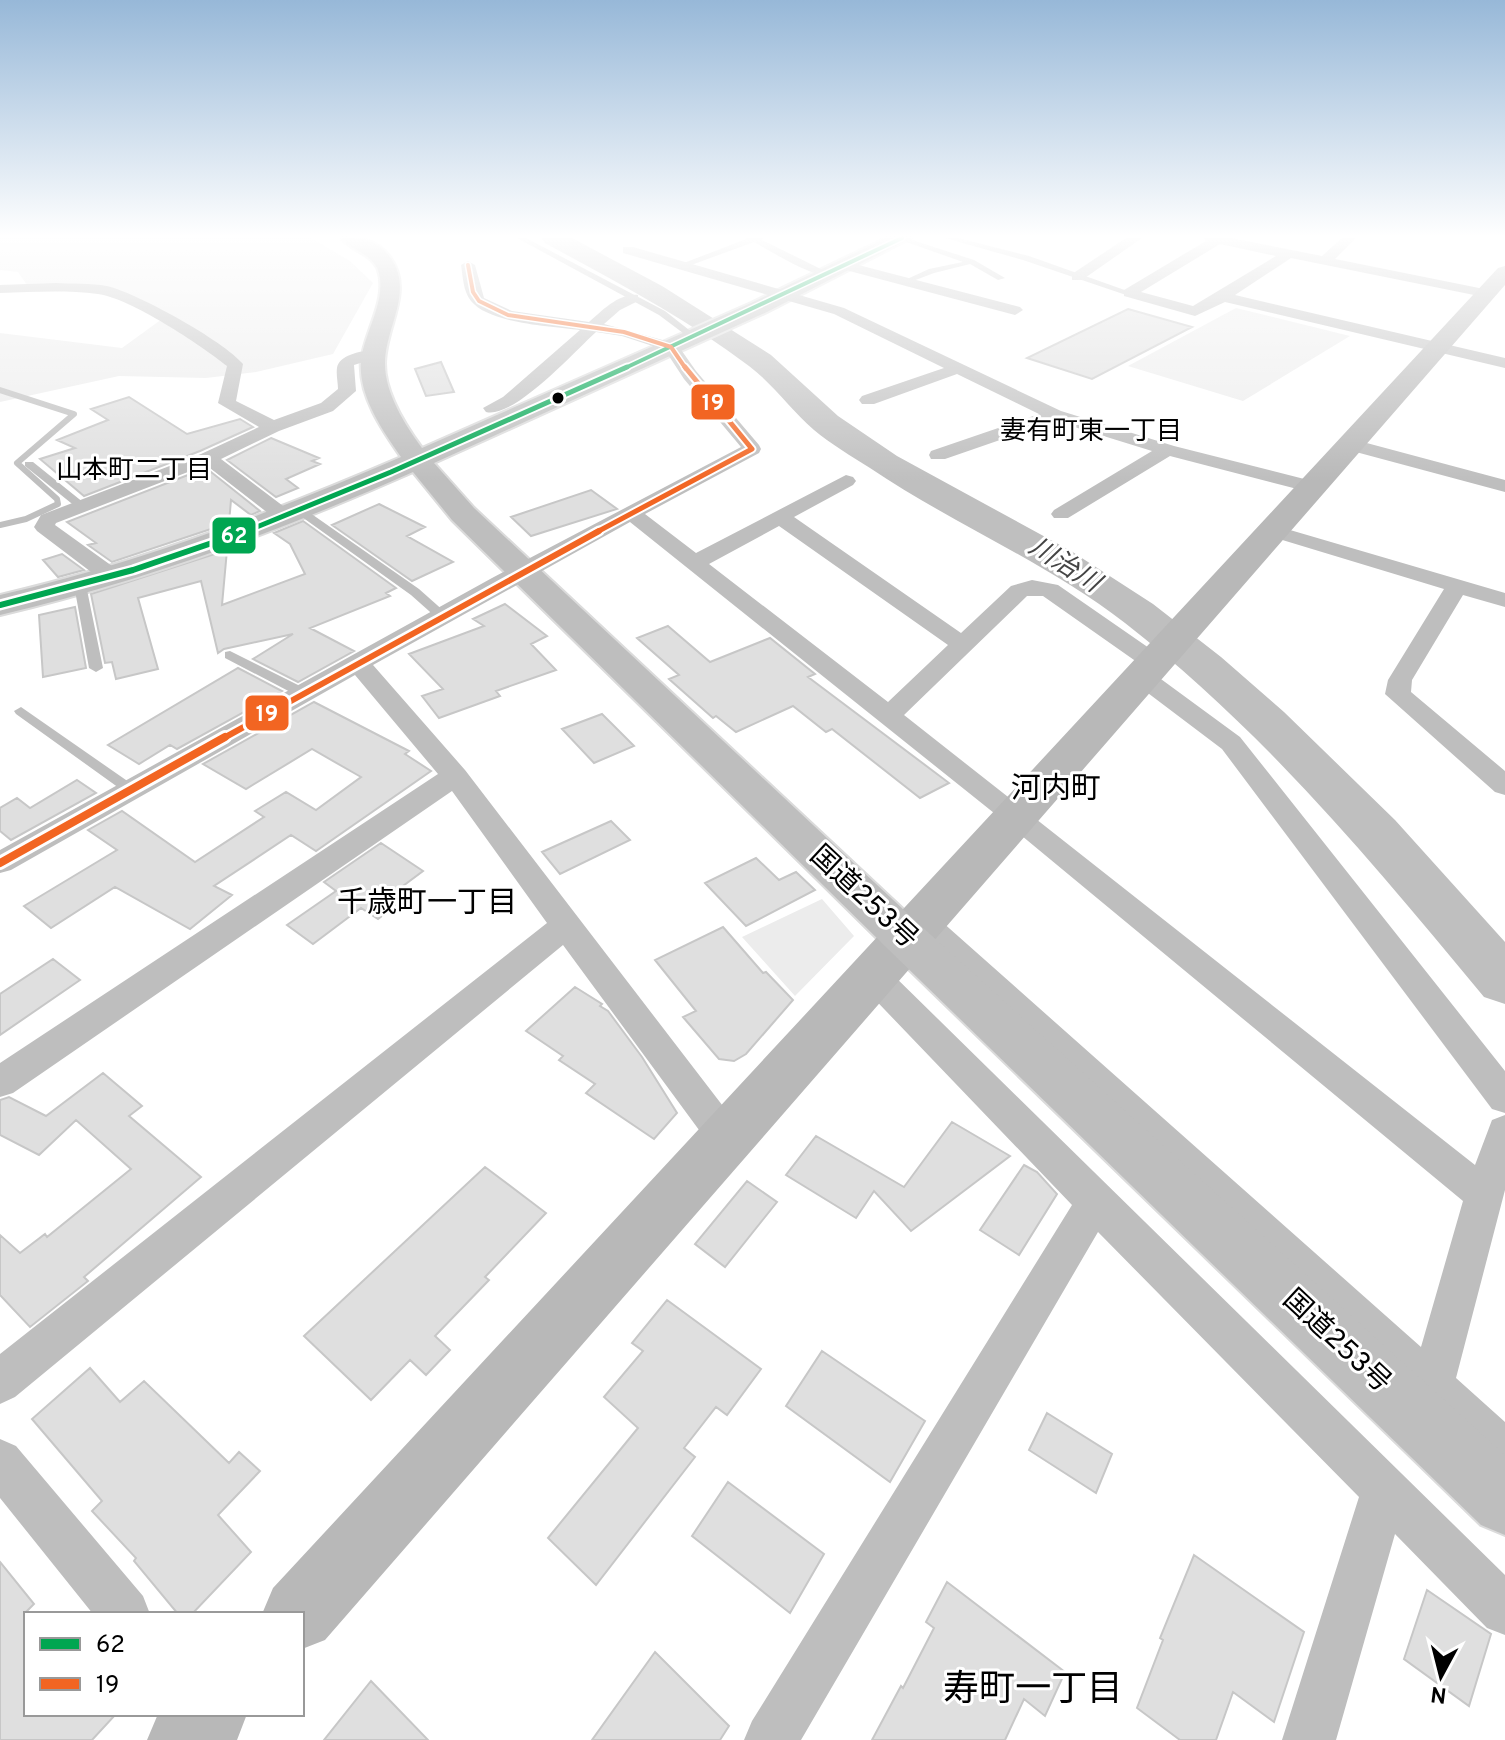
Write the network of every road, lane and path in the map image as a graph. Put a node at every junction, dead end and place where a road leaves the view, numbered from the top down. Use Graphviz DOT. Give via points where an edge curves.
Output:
graph roads {
  1 [pos="167,319"];
  2 [pos="384,319"];
  3 [pos="519,319"];
  4 [pos="601,319"];
  5 [pos="666,319"];
  6 [pos="733,319"];
  7 [pos="856,319"];
  8 [pos="1317,319"];
  9 [pos="1461,319"];
  10 [pos="592,327"];
  11 [pos="683,342"];
  12 [pos="1435,347"];
  13 [pos="373,354"];
  14 [pos="1505,363"];
  15 [pos="956,369"];
  16 [pos="868,400"];
  17 [pos="492,408"];
  18 [pos="1055,415"];
  19 [pos="273,427"];
  20 [pos="1348,444"];
  21 [pos="1167,450"];
  22 [pos="938,455"];
  23 [pos="208,458"];
  24 [pos="416,461"];
  25 [pos="29,464"];
  26 [pos="846,481"];
  27 [pos="1309,486"];
  28 [pos="1505,486"];
  29 [pos="80,505"];
  30 [pos="291,513"];
  31 [pos="1061,514"];
  32 [pos="633,515"];
  33 [pos="780,517"];
  34 [pos="1273,531"];
  35 [pos="694,563"];
  36 [pos="521,572"];
  37 [pos="111,576"];
  38 [pos="80,585"];
  39 [pos="1457,586"];
  40 [pos="1505,600"];
  41 [pos="0,605"];
  42 [pos="442,616"];
  43 [pos="963,645"];
  44 [pos="230,655"];
  45 [pos="358,663"];
  46 [pos="1151,665"];
  47 [pos="96,668"];
  48 [pos="303,693"];
  49 [pos="21,711"];
  50 [pos="888,716"];
  51 [pos="455,776"];
  52 [pos="1505,786"];
  53 [pos="131,790"];
  54 [pos="1014,814"];
  55 [pos="0,863"];
  56 [pos="566,925"];
  57 [pos="900,945"];
  58 [pos="0,1082"];
  59 [pos="1505,1098"];
  60 [pos="1505,1131"];
  61 [pos="726,1138"];
  62 [pos="1484,1195"];
  63 [pos="1095,1202"];
  64 [pos="0,1382"];
  65 [pos="1427,1405"];
  66 [pos="1505,1452"];
  67 [pos="0,1462"];
  68 [pos="1385,1490"];
  69 [pos="1505,1501"];
  70 [pos="1505,1610"];
  71 [pos="123,1612"];
  72 [pos="301,1612"];
  73 [pos="771,1740"];
  74 [pos="1309,1740"];
  1 -- 19 [label="street" via="235,364 237,375 227,403"];
  2 -- 13 [label="highway, 国道253号"];
  3 -- 10 [label="street"];
  4 -- 10 [label="street"];
  5 -- 11 [label="lane"];
  6 -- 11 [label="highway"];
  7 -- 15 [label="street"];
  8 -- 12 [label="street"];
  9 -- 12 [label="street"];
  10 -- 11 [label="street"];
  10 -- 17 [label="street" via="509,401"];
  11 -- 24 [label="highway"];
  11 -- 32 [label="street" via="690,375 752,449"];
  12 -- 14 [label="street"];
  12 -- 20 [label="street"];
  13 -- 19 [label="street" via="345,366 347,391 341,399"];
  13 -- 24 [label="highway, 国道253号" via="383,399"];
  15 -- 16 [label="street"];
  15 -- 18 [label="street"];
  18 -- 21 [label="street"];
  18 -- 22 [label="street"];
  19 -- 23 [label="street"];
  20 -- 27 [label="street"];
  20 -- 28 [label="street"];
  21 -- 27 [label="street"];
  21 -- 31 [label="street"];
  23 -- 29 [label="street"];
  23 -- 30 [label="street"];
  24 -- 30 [label="highway"];
  24 -- 36 [label="highway, 国道253号"];
  25 -- 29 [label="lane"];
  26 -- 33 [label="street"];
  27 -- 34 [label="street"];
  29 -- 37 [label="street" via="56,514 44,527"];
  30 -- 37 [label="highway"];
  30 -- 42 [label="lane" via="415,592"];
  32 -- 35 [label="street"];
  32 -- 36 [label="street"];
  33 -- 35 [label="street"];
  33 -- 43 [label="street"];
  34 -- 39 [label="street"];
  34 -- 46 [label="street"];
  35 -- 50 [label="street"];
  36 -- 42 [label="street"];
  36 -- 57 [label="highway, 国道253号"];
  37 -- 38 [label="highway"];
  38 -- 41 [label="highway"];
  38 -- 47 [label="lane"];
  39 -- 40 [label="street"];
  39 -- 52 [label="street" via="1400,680 1398,694"];
  42 -- 45 [label="street"];
  43 -- 46 [label="street" via="1019,591 1032,587 1050,590"];
  43 -- 50 [label="street"];
  44 -- 48 [label="lane"];
  45 -- 48 [label="street"];
  45 -- 51 [label="street"];
  46 -- 54 [label="street"];
  46 -- 59 [label="street" via="1231,743"];
  48 -- 53 [label="street"];
  49 -- 53 [label="lane"];
  50 -- 54 [label="street"];
  51 -- 56 [label="street"];
  51 -- 58 [label="street"];
  53 -- 55 [label="street"];
  54 -- 57 [label="street"];
  54 -- 62 [label="street"];
  56 -- 61 [label="street"];
  56 -- 64 [label="street"];
  57 -- 61 [label="street"];
  57 -- 63 [label="street"];
  57 -- 65 [label="highway, 国道253号"];
  60 -- 62 [label="street"];
  61 -- 72 [label="street"];
  62 -- 65 [label="street"];
  63 -- 68 [label="street"];
  63 -- 73 [label="street"];
  65 -- 66 [label="street"];
  65 -- 69 [label="highway, 国道253号"];
  67 -- 71 [label="street"];
  68 -- 70 [label="street"];
  68 -- 74 [label="street"];
}
